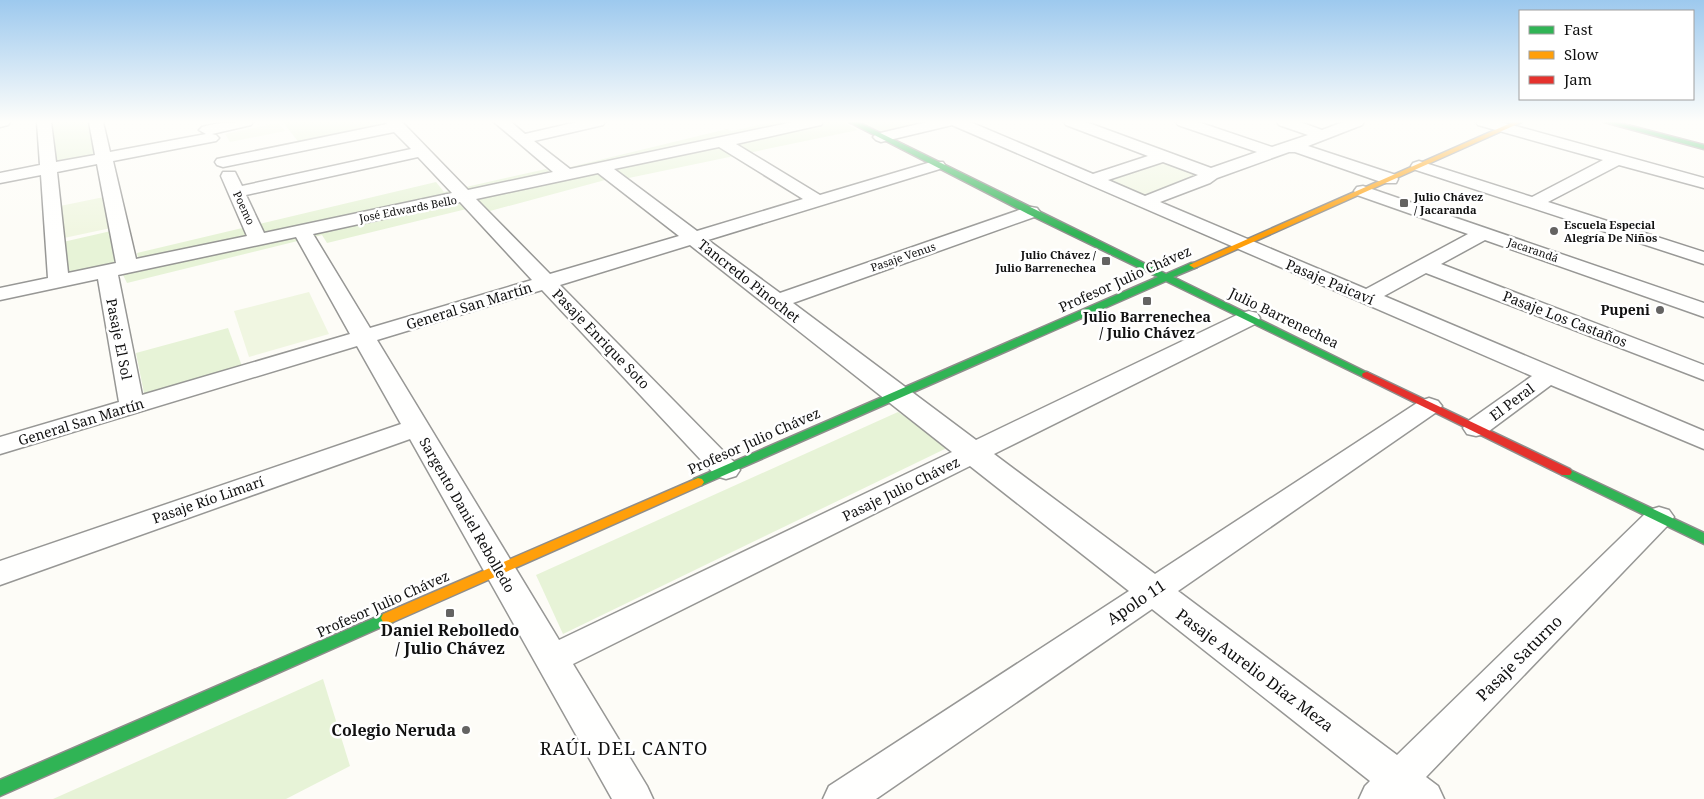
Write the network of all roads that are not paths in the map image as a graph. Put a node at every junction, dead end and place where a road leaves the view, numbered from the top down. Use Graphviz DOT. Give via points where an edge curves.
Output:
graph roads {
  1 [pos="47,159"];
  2 [pos="97,159"];
  3 [pos="104,159"];
  4 [pos="222,159"];
  5 [pos="236,159"];
  6 [pos="388,159"];
  7 [pos="429,159"];
  8 [pos="547,159"];
  9 [pos="612,159"];
  10 [pos="642,159"];
  11 [pos="750,159"];
  12 [pos="926,159"];
  13 [pos="1044,159"];
  14 [pos="1154,159"];
  15 [pos="1168,159"];
  16 [pos="1253,159"];
  17 [pos="1331,159"];
  18 [pos="1434,159"];
  19 [pos="1618,159"];
  20 [pos="1619,159"];
  21 [pos="223,162"];
  22 [pos="938,165"];
  23 [pos="1419,166"];
  24 [pos="602,168"];
  25 [pos="48,169"];
  26 [pos="562,171"];
  27 [pos="1211,174"];
  28 [pos="0,178"];
  29 [pos="1390,179"];
  30 [pos="1092,180"];
  31 [pos="1704,183"];
  32 [pos="1363,191"];
  33 [pos="237,192"];
  34 [pos="465,198"];
  35 [pos="818,201"];
  36 [pos="1144,202"];
  37 [pos="1533,203"];
  38 [pos="1031,212"];
  39 [pos="302,230"];
  40 [pos="1483,233"];
  41 [pos="693,238"];
  42 [pos="258,240"];
  43 [pos="1242,244"];
  44 [pos="1704,258"];
  45 [pos="1425,265"];
  46 [pos="117,268"];
  47 [pos="1166,277"];
  48 [pos="59,281"];
  49 [pos="547,282"];
  50 [pos="0,294"];
  51 [pos="1366,297"];
  52 [pos="776,302"];
  53 [pos="1704,310"];
  54 [pos="1249,318"];
  55 [pos="364,337"];
  56 [pos="1704,373"];
  57 [pos="1548,375"];
  58 [pos="896,395"];
  59 [pos="132,406"];
  60 [pos="1429,406"];
  61 [pos="416,428"];
  62 [pos="1476,428"];
  63 [pos="1704,441"];
  64 [pos="0,446"];
  65 [pos="972,454"];
  66 [pos="726,470"];
  67 [pos="1659,517"];
  68 [pos="1704,539"];
  69 [pos="499,569"];
  70 [pos="0,573"];
  71 [pos="1152,591"];
  72 [pos="552,659"];
  73 [pos="0,788"];
  74 [pos="1400,793"];
  75 [pos="633,799"];
  76 [pos="842,799"];
  1 -- 25 [label="street"];
  2 -- 25 [label="street"];
  3 -- 46 [label="street, Pasaje El Sol"];
  4 -- 21 [label="street, Poemo"];
  5 -- 21 [label="street"];
  6 -- 33 [label="street"];
  7 -- 34 [label="street, Pasaje Enrique Soto"];
  8 -- 26 [label="street"];
  9 -- 26 [label="street, José Edwards Bello"];
  10 -- 24 [label="street, José Edwards Bello"];
  11 -- 35 [label="street"];
  12 -- 22 [label="street, Julio Barrenechea"];
  13 -- 30 [label="street, Pasaje Paicaví"];
  14 -- 30 [label="street"];
  15 -- 27 [label="street"];
  16 -- 27 [label="street"];
  17 -- 29 [label="street"];
  18 -- 23 [label="street, Profesor Julio Chávez"];
  19 -- 37 [label="street"];
  20 -- 31 [label="street"];
  21 -- 33 [label="street, Poemo"];
  22 -- 35 [label="street, General San Martín"];
  22 -- 38 [label="street, Julio Barrenechea"];
  23 -- 29 [label="street, Profesor Julio Chávez"];
  23 -- 37 [label="street"];
  24 -- 26 [label="street, José Edwards Bello"];
  24 -- 41 [label="street, Tancredo Pinochet"];
  25 -- 28 [label="street"];
  25 -- 48 [label="street"];
  26 -- 34 [label="street, José Edwards Bello"];
  27 -- 36 [label="street" via="1204,180"];
  29 -- 32 [label="street, Profesor Julio Chávez"];
  30 -- 36 [label="street, Pasaje Paicaví"];
  32 -- 40 [label="street, Jacarandá"];
  32 -- 43 [label="street, Profesor Julio Chávez"];
  33 -- 42 [label="street, Poemo"];
  34 -- 39 [label="street, José Edwards Bello"];
  34 -- 49 [label="street, Pasaje Enrique Soto"];
  35 -- 41 [label="street, General San Martín"];
  36 -- 43 [label="street, Pasaje Paicaví"];
  37 -- 44 [label="street"];
  38 -- 47 [label="street, Julio Barrenechea"];
  38 -- 52 [label="street, Pasaje Venus"];
  39 -- 42 [label="street, José Edwards Bello"];
  39 -- 55 [label="street, Sargento Daniel Rebolledo"];
  40 -- 45 [label="street"];
  40 -- 53 [label="street, Jacarandá"];
  41 -- 49 [label="street, General San Martín"];
  41 -- 52 [label="street, Tancredo Pinochet"];
  42 -- 46 [label="street, José Edwards Bello"];
  43 -- 47 [label="street, Profesor Julio Chávez"];
  43 -- 51 [label="street, Pasaje Paicaví"];
  45 -- 51 [label="street"];
  45 -- 56 [label="street, Pasaje Los Castaños"];
  46 -- 48 [label="street, José Edwards Bello"];
  46 -- 59 [label="street, Pasaje El Sol"];
  47 -- 54 [label="street, Julio Barrenechea"];
  47 -- 58 [label="street, Profesor Julio Chávez"];
  48 -- 50 [label="street, José Edwards Bello"];
  49 -- 55 [label="street, General San Martín"];
  49 -- 66 [label="street, Pasaje Enrique Soto"];
  51 -- 57 [label="street, Pasaje Paicaví"];
  52 -- 58 [label="street, Tancredo Pinochet"];
  54 -- 60 [label="street, Julio Barrenechea"];
  54 -- 65 [label="street, Pasaje Julio Chávez"];
  55 -- 59 [label="street, General San Martín"];
  55 -- 61 [label="street, Sargento Daniel Rebolledo"];
  57 -- 62 [label="street, El Peral"];
  57 -- 63 [label="street, Pasaje Paicaví"];
  58 -- 65 [label="street, Pasaje Aurelio Díaz Meza"];
  58 -- 66 [label="street, Profesor Julio Chávez"];
  59 -- 64 [label="street, General San Martín"];
  60 -- 62 [label="street, Julio Barrenechea"];
  60 -- 71 [label="street, Apolo 11"];
  61 -- 69 [label="street, Sargento Daniel Rebolledo"];
  61 -- 70 [label="street, Pasaje Río Limarí"];
  62 -- 67 [label="street, Julio Barrenechea"];
  65 -- 71 [label="street, Pasaje Aurelio Díaz Meza"];
  65 -- 72 [label="street, Pasaje Julio Chávez"];
  66 -- 69 [label="street, Profesor Julio Chávez"];
  67 -- 68 [label="street, Julio Barrenechea"];
  67 -- 74 [label="street, Pasaje Saturno"];
  69 -- 72 [label="street, Sargento Daniel Rebolledo"];
  69 -- 73 [label="street, Profesor Julio Chávez"];
  71 -- 74 [label="street, Pasaje Aurelio Díaz Meza"];
  71 -- 76 [label="street, Apolo 11"];
  72 -- 75 [label="street, Sargento Daniel Rebolledo"];
}
